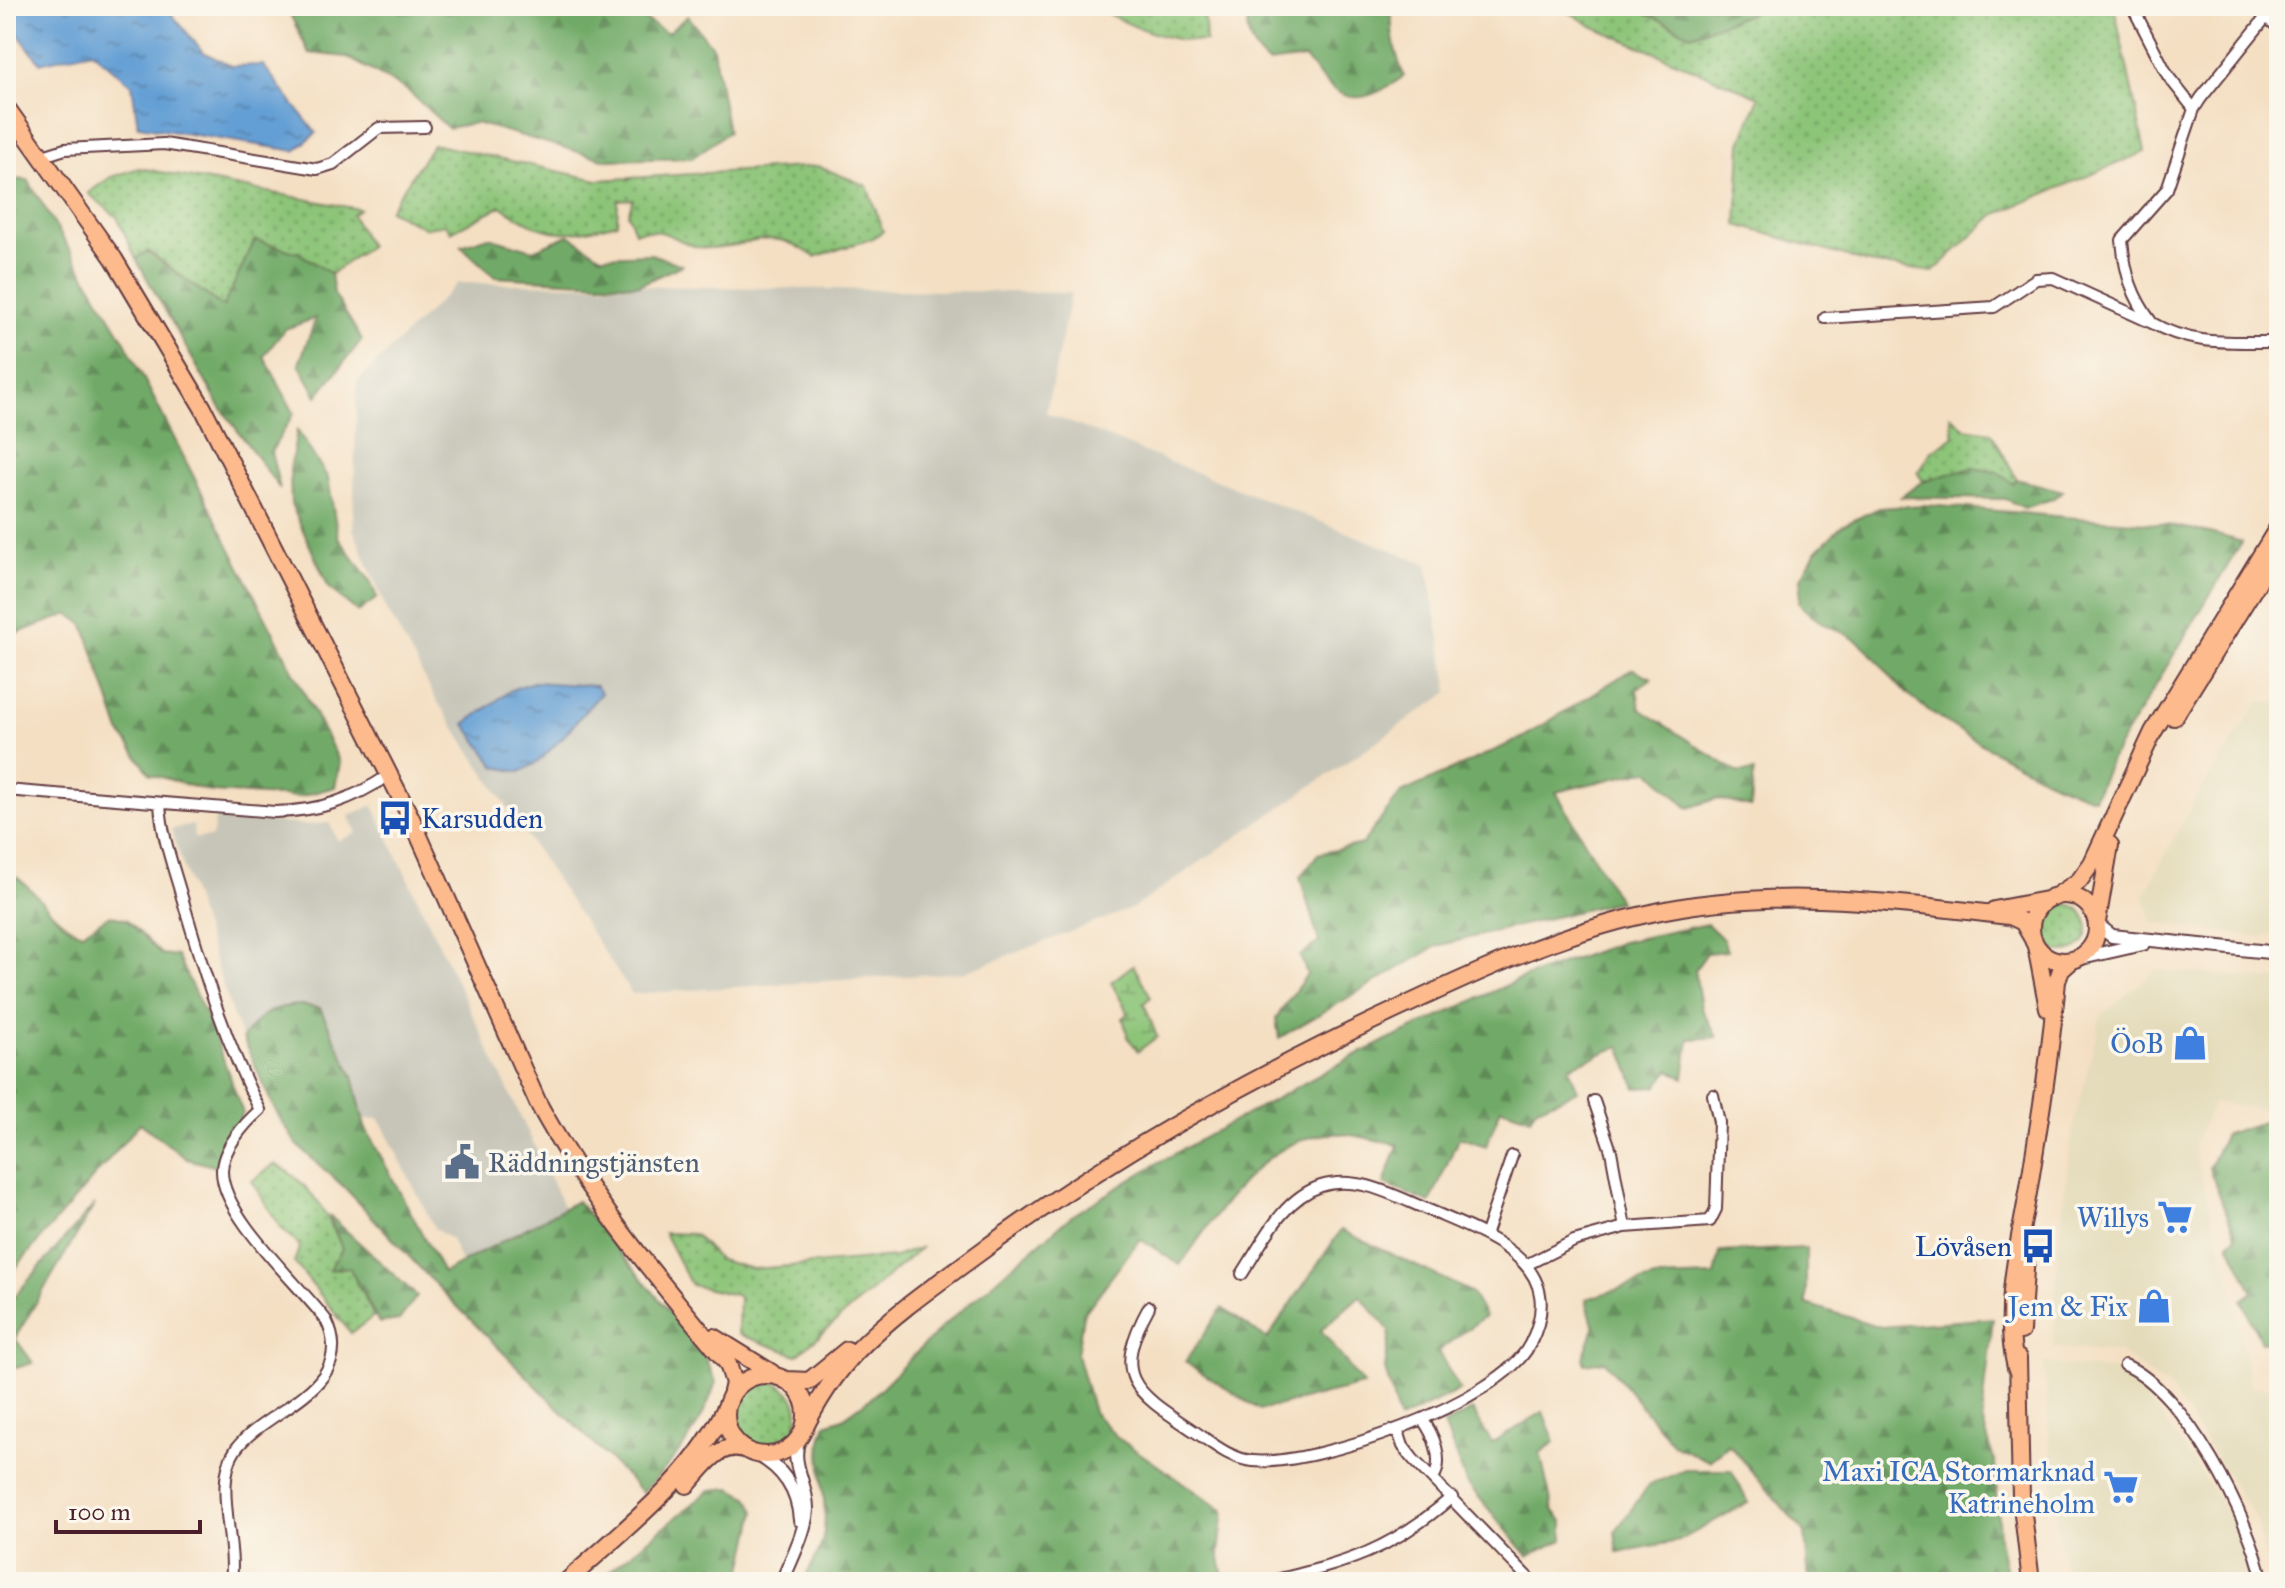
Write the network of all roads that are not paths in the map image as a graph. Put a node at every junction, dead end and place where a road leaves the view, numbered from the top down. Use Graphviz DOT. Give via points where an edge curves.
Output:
graph roads {
  1 [pos="2132,6"];
  2 [pos="2253,6"];
  3 [pos="2266,17"];
  4 [pos="2279,28"];
  5 [pos="6,107"];
  6 [pos="2194,109"];
  7 [pos="425,127"];
  8 [pos="43,156"];
  9 [pos="1825,318"];
  10 [pos="2152,323"];
  11 [pos="2279,342"];
  12 [pos="2279,526"];
  13 [pos="2279,548"];
  14 [pos="389,775"];
  15 [pos="6,790"];
  16 [pos="160,804"];
  17 [pos="2051,898"];
  18 [pos="1976,913"];
  19 [pos="2097,923"];
  20 [pos="2162,941"];
  21 [pos="2035,944"];
  22 [pos="2279,953"];
  23 [pos="2074,960"];
  24 [pos="2051,1020"];
  25 [pos="1713,1095"];
  26 [pos="1594,1101"];
  27 [pos="1512,1156"];
  28 [pos="1625,1227"];
  29 [pos="1486,1233"];
  30 [pos="1526,1265"];
  31 [pos="1242,1274"];
  32 [pos="1149,1307"];
  33 [pos="893,1317"];
  34 [pos="693,1321"];
  35 [pos="2125,1365"];
  36 [pos="783,1378"];
  37 [pos="730,1398"];
  38 [pos="1422,1419"];
  39 [pos="1398,1431"];
  40 [pos="802,1434"];
  41 [pos="751,1452"];
  42 [pos="1433,1478"];
  43 [pos="1452,1497"];
  44 [pos="799,1535"];
  45 [pos="231,1582"];
  46 [pos="566,1582"];
  47 [pos="578,1582"];
  48 [pos="782,1582"];
  49 [pos="1268,1582"];
  50 [pos="1532,1582"];
  51 [pos="2031,1582"];
  52 [pos="2263,1582"];
  1 -- 6 [label="street" via="2175,86"];
  2 -- 3 [label="street"];
  3 -- 4 [label="street"];
  3 -- 6 [label="street"];
  5 -- 8 [label="main road"];
  6 -- 10 [label="street" via="2167,189 2122,240 2130,287"];
  7 -- 8 [label="street" via="379,128 333,164 317,169 164,144 77,148"];
  8 -- 14 [label="main road" via="184,374"];
  9 -- 10 [label="street" via="1994,307 2036,279 2053,278"];
  10 -- 11 [label="street" via="2206,342"];
  12 -- 17 [label="main road" via="2153,732 2092,863 2079,881"];
  13 -- 19 [label="main road" via="2133,786 2106,858"];
  14 -- 16 [label="street" via="345,801 305,811"];
  14 -- 34 [label="main road" via="560,1145"];
  15 -- 16 [label="street"];
  16 -- 45 [label="street" via="164,841 203,969 260,1110 241,1129 222,1166 226,1194 326,1320 333,1340 319,1381 240,1445 229,1464 224,1484"];
  17 -- 18 [label="main road"];
  17 -- 19 [label="main road" via="2080,899"];
  17 -- 21 [label="main road" via="2032,921"];
  18 -- 21 [label="main road" via="2018,919"];
  18 -- 33 [label="main road" via="1845,899 1769,898 1648,913 1530,950 1365,1025 1205,1108 1030,1215"];
  19 -- 20 [label="street" via="2112,936"];
  19 -- 23 [label="main road" via="2093,947"];
  20 -- 22 [label="street"];
  20 -- 23 [label="street"];
  21 -- 23 [label="main road" via="2053,960"];
  21 -- 24 [label="main road"];
  23 -- 24 [label="main road" via="2058,976"];
  24 -- 51 [label="main road" via="2023,1221 2026,1248 2016,1368 2021,1497"];
  25 -- 28 [label="street" via="1719,1122 1716,1209 1709,1221"];
  26 -- 28 [label="street" via="1611,1151"];
  27 -- 29 [label="street"];
  28 -- 30 [label="street" via="1574,1241"];
  29 -- 30 [label="street"];
  29 -- 31 [label="street" via="1375,1189 1334,1183 1305,1194 1285,1210"];
  30 -- 38 [label="street" via="1539,1305 1529,1347 1499,1375"];
  32 -- 39 [label="street" via="1131,1343 1129,1359 1137,1386 1228,1454 1254,1461 1282,1459"];
  33 -- 36 [label="main road" via="815,1378"];
  33 -- 40 [label="main road" via="838,1372"];
  34 -- 36 [label="main road" via="740,1356"];
  34 -- 37 [label="main road" via="731,1369"];
  35 -- 52 [label="street" via="2159,1391 2222,1478 2251,1536"];
  36 -- 37 [label="main road" via="752,1377"];
  36 -- 40 [label="main road" via="804,1402"];
  37 -- 41 [label="main road" via="729,1430"];
  37 -- 46 [label="main road" via="706,1444 680,1478"];
  38 -- 39 [label="street"];
  38 -- 42 [label="street" via="1434,1442 1438,1466"];
  39 -- 42 [label="street" via="1403,1446"];
  40 -- 41 [label="main road" via="780,1452"];
  40 -- 44 [label="street" via="795,1459 807,1506"];
  41 -- 44 [label="street" via="776,1466 791,1486 799,1509"];
  41 -- 47 [label="main road" via="733,1447 719,1452"];
  42 -- 43 [label="street"];
  43 -- 49 [label="street" via="1376,1550 1333,1567"];
  43 -- 50 [label="street"];
  44 -- 48 [label="street"];
}
